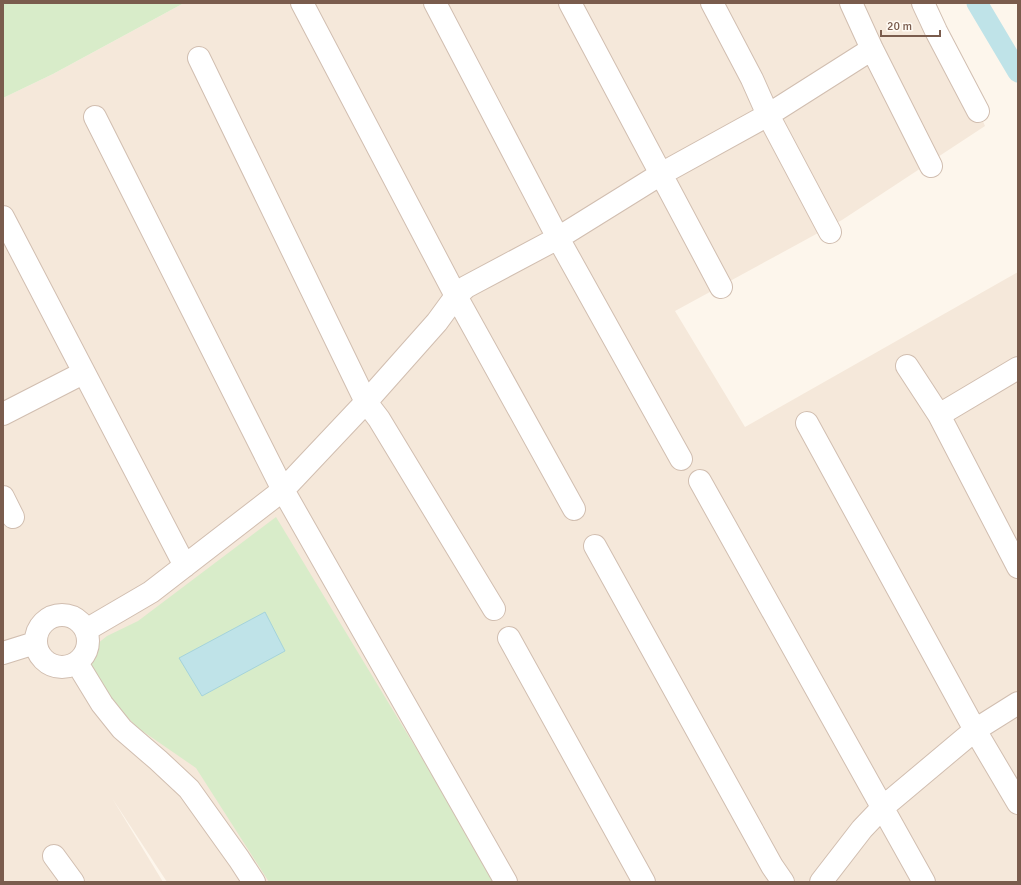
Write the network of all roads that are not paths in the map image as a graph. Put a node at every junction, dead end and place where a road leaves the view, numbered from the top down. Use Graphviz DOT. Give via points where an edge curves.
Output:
graph roads {
  1 [pos="302,3"];
  2 [pos="435,3"];
  3 [pos="570,3"];
  4 [pos="712,3"];
  5 [pos="851,3"];
  6 [pos="924,3"];
  7 [pos="872,49"];
  8 [pos="199,58"];
  9 [pos="978,111"];
  10 [pos="768,115"];
  11 [pos="95,117"];
  12 [pos="931,166"];
  13 [pos="661,174"];
  14 [pos="3,217"];
  15 [pos="830,232"];
  16 [pos="558,238"];
  17 [pos="721,287"];
  18 [pos="456,296"];
  19 [pos="907,366"];
  20 [pos="1018,368"];
  21 [pos="83,373"];
  22 [pos="366,402"];
  23 [pos="3,414"];
  24 [pos="939,415"];
  25 [pos="807,423"];
  26 [pos="681,459"];
  27 [pos="700,481"];
  28 [pos="283,490"];
  29 [pos="3,497"];
  30 [pos="574,509"];
  31 [pos="13,517"];
  32 [pos="596,546"];
  33 [pos="185,566"];
  34 [pos="1018,567"];
  35 [pos="494,609"];
  36 [pos="86,630"];
  37 [pos="509,638"];
  38 [pos="35,643"];
  39 [pos="3,653"];
  40 [pos="77,663"];
  41 [pos="1018,703"];
  42 [pos="975,730"];
  43 [pos="1018,803"];
  44 [pos="882,808"];
  45 [pos="54,856"];
  46 [pos="72,882"];
  47 [pos="254,882"];
  48 [pos="506,882"];
  49 [pos="644,882"];
  50 [pos="783,882"];
  51 [pos="821,882"];
  52 [pos="924,882"];
  1 -- 18 [label="street"];
  2 -- 16 [label="street"];
  3 -- 13 [label="street"];
  4 -- 10 [label="street"];
  5 -- 7 [label="street"];
  6 -- 9 [label="street"];
  7 -- 10 [label="street"];
  7 -- 12 [label="street"];
  8 -- 22 [label="street"];
  10 -- 13 [label="street"];
  10 -- 15 [label="street"];
  11 -- 28 [label="street"];
  13 -- 16 [label="street"];
  13 -- 17 [label="street"];
  14 -- 21 [label="street"];
  16 -- 18 [label="street" via="466,287"];
  16 -- 26 [label="street"];
  18 -- 22 [label="street" via="437,322"];
  18 -- 30 [label="street"];
  19 -- 24 [label="street"];
  20 -- 24 [label="street"];
  21 -- 23 [label="street"];
  21 -- 33 [label="street"];
  22 -- 28 [label="street"];
  22 -- 35 [label="street" via="379,419"];
  24 -- 34 [label="street"];
  25 -- 42 [label="street"];
  27 -- 44 [label="street"];
  28 -- 33 [label="street"];
  28 -- 48 [label="street"];
  29 -- 31 [label="street"];
  32 -- 50 [label="street"];
  33 -- 36 [label="street" via="151,592"];
  36 -- 38 [label="street" via="75,619 64,615 52,616 43,622 37,632"];
  36 -- 40 [label="street" via="88,646"];
  37 -- 49 [label="street"];
  38 -- 39 [label="street"];
  38 -- 40 [label="street" via="40,656 50,665 64,668"];
  40 -- 47 [label="street" via="102,704 122,729 189,789"];
  41 -- 42 [label="street"];
  42 -- 43 [label="street"];
  42 -- 44 [label="street"];
  44 -- 51 [label="street" via="862,829"];
  44 -- 52 [label="street"];
  45 -- 46 [label="street"];
}
